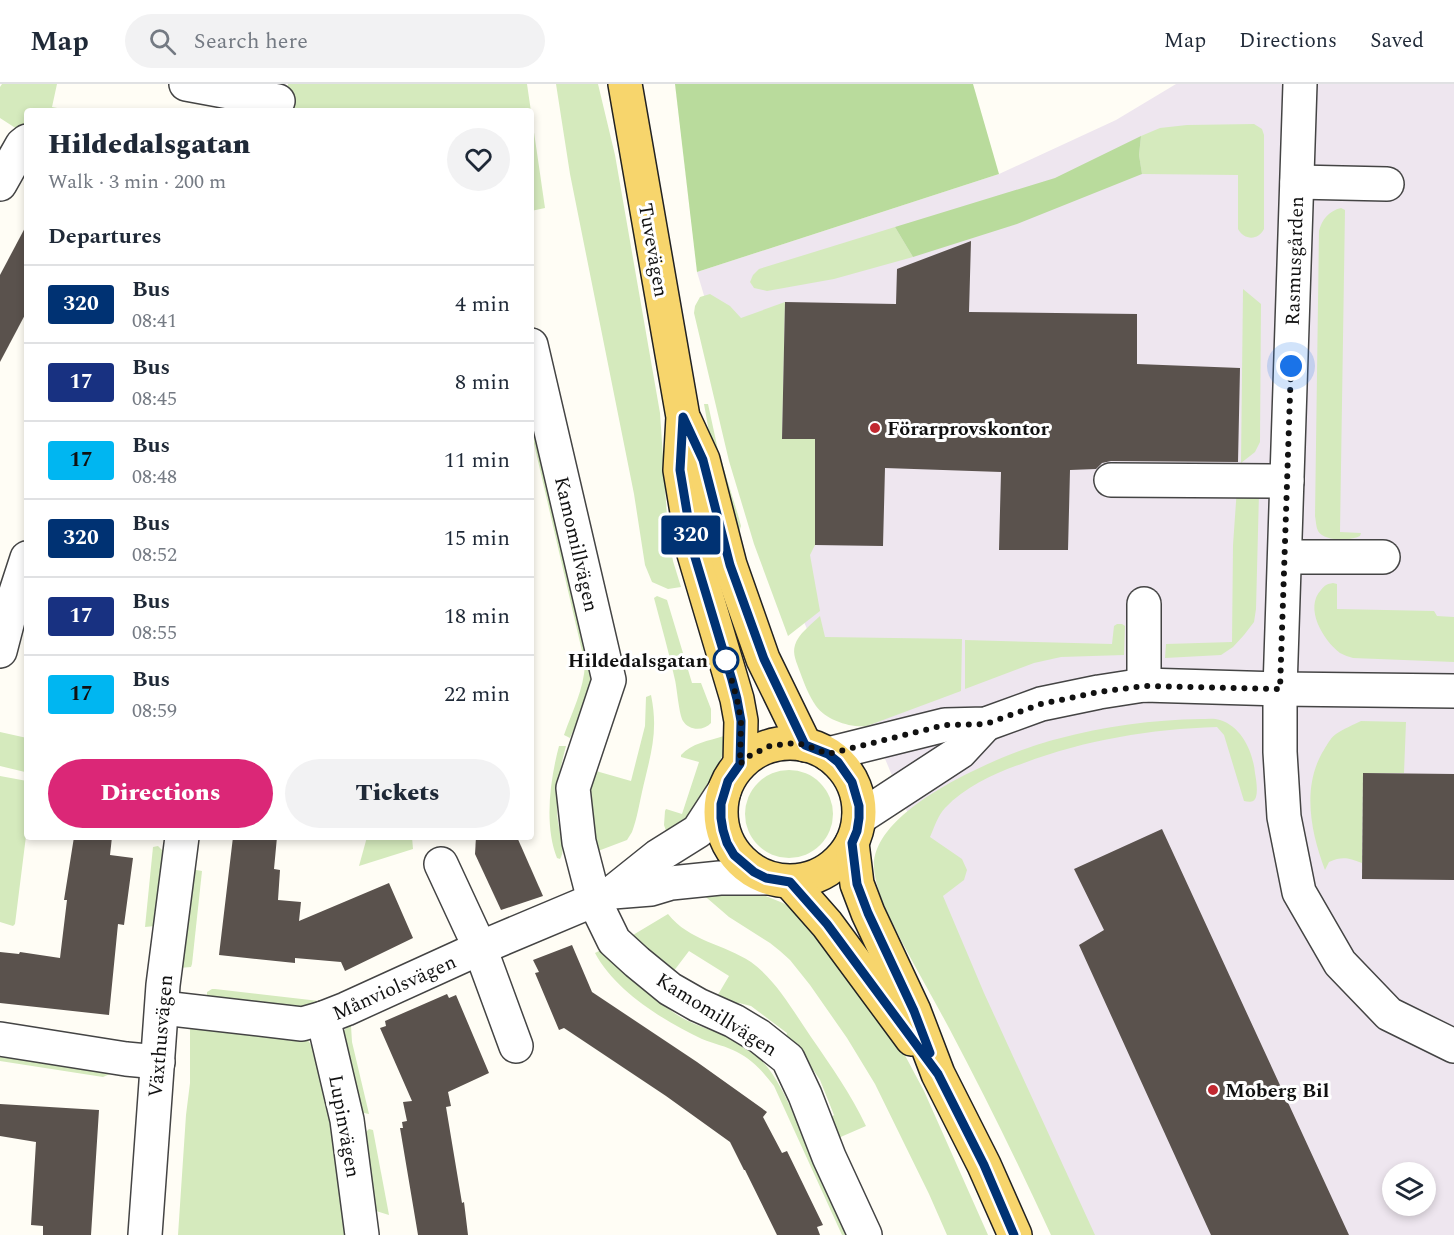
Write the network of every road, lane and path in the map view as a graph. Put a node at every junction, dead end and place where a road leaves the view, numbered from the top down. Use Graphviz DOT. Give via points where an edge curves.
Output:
graph roads {
  1 [pos="186,84"];
  2 [pos="625,84"];
  3 [pos="1300,84"];
  4 [pos="279,99"];
  5 [pos="24,143"];
  6 [pos="1297,182"];
  7 [pos="0,184"];
  8 [pos="1387,184"];
  9 [pos="534,358"];
  10 [pos="683,417"];
  11 [pos="1111,480"];
  12 [pos="1287,481"];
  13 [pos="1285,557"];
  14 [pos="1383,557"];
  15 [pos="18,578"];
  16 [pos="1144,604"];
  17 [pos="0,651"];
  18 [pos="1144,686"];
  19 [pos="1280,689"];
  20 [pos="1454,691"];
  21 [pos="986,724"];
  22 [pos="816,749"];
  23 [pos="732,777"];
  24 [pos="856,830"];
  25 [pos="182,840"];
  26 [pos="441,864"];
  27 [pos="778,880"];
  28 [pos="603,896"];
  29 [pos="480,948"];
  30 [pos="163,1008"];
  31 [pos="323,1018"];
  32 [pos="0,1039"];
  33 [pos="516,1046"];
  34 [pos="1454,1047"];
  35 [pos="158,1062"];
  36 [pos="938,1074"];
  37 [pos="145,1235"];
  38 [pos="362,1235"];
  39 [pos="865,1235"];
  40 [pos="1014,1235"];
  1 -- 4 [label="street"];
  2 -- 10 [label="main road, Tuvevägen"];
  3 -- 6 [label="street, Rasmusgården"];
  5 -- 7 [label="street"];
  6 -- 8 [label="street"];
  6 -- 12 [label="street, Rasmusgården"];
  9 -- 28 [label="street, Kamomillvägen" via="609,680 573,788 579,842"];
  10 -- 22 [label="main road, Tuvevägen" via="703,460 730,565 764,659"];
  10 -- 23 [label="main road, Tuvevägen" via="680,470 694,554 741,721"];
  11 -- 12 [label="street"];
  12 -- 13 [label="street, Rasmusgården"];
  13 -- 14 [label="street"];
  13 -- 19 [label="street, Rasmusgården"];
  15 -- 17 [label="street"];
  16 -- 18 [label="street"];
  18 -- 19 [label="street"];
  18 -- 21 [label="street" via="1041,704"];
  19 -- 20 [label="street"];
  19 -- 34 [label="street, Rasmusgården" via="1284,817 1299,891 1340,963 1389,1014"];
  21 -- 22 [label="street" via="945,725"];
  21 -- 24 [label="street" via="960,752"];
  22 -- 23 [label="main road" via="794,743 770,746 749,756"];
  22 -- 24 [label="main road, Tuvevägen" via="838,762 852,782 859,806"];
  23 -- 27 [label="main road, Tuvevägen" via="721,804 727,843 734,855 754,872"];
  23 -- 28 [label="street, Månviolsvägen" via="698,831"];
  24 -- 27 [label="main road" via="847,852 831,868 801,881"];
  24 -- 36 [label="main road, Tuvevägen" via="857,884"];
  25 -- 30 [label="street, Växthusvägen"];
  26 -- 29 [label="street"];
  27 -- 28 [label="street, Månviolsvägen" via="720,878"];
  27 -- 36 [label="main road, Tuvevägen" via="827,924"];
  28 -- 29 [label="street, Månviolsvägen"];
  28 -- 39 [label="street, Kamomillvägen" via="614,941 637,962 670,989 734,1021 788,1059"];
  29 -- 31 [label="street, Månviolsvägen"];
  29 -- 33 [label="street"];
  30 -- 31 [label="street, Månviolsvägen" via="302,1023"];
  30 -- 35 [label="street, Växthusvägen"];
  31 -- 38 [label="street, Lupinvägen" via="347,1120"];
  32 -- 35 [label="street"];
  35 -- 37 [label="street, Växthusvägen"];
  36 -- 40 [label="main road, Tuvevägen"];
}
